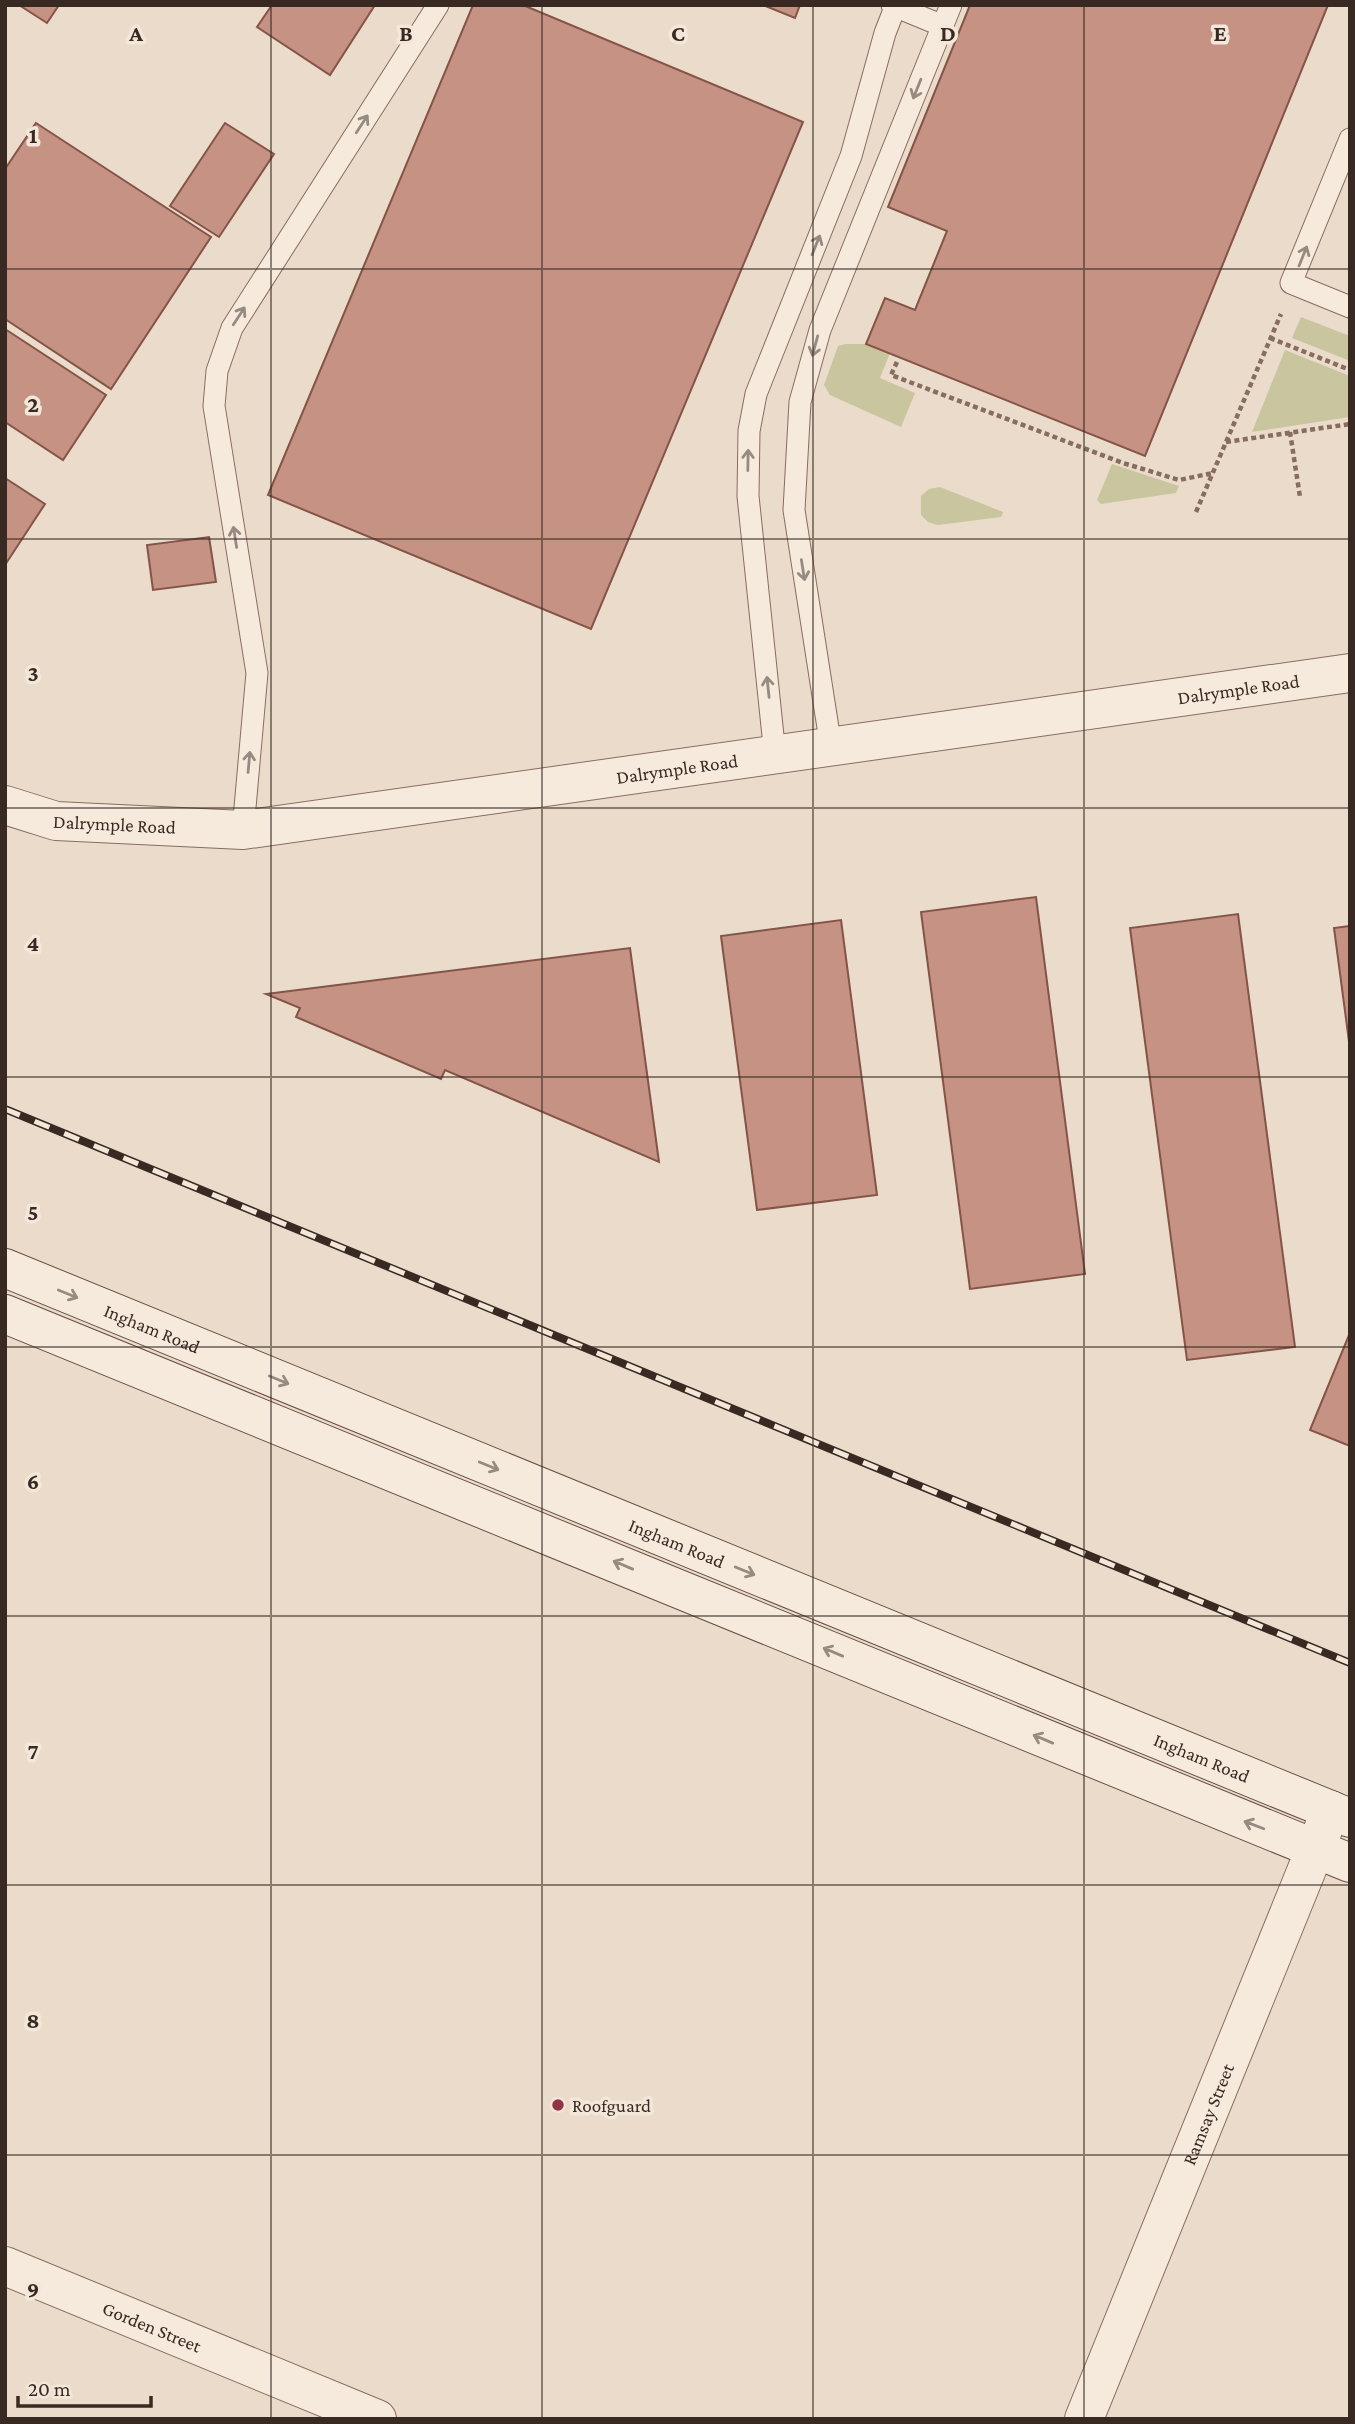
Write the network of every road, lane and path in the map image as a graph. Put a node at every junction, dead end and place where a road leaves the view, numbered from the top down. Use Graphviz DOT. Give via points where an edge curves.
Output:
graph roads {
  1 [pos="438,5"];
  2 [pos="951,5"];
  3 [pos="895,6"];
  4 [pos="943,26"];
  5 [pos="1350,139"];
  6 [pos="1291,283"];
  7 [pos="1350,307"];
  8 [pos="1270,338"];
  9 [pos="897,362"];
  10 [pos="1350,370"];
  11 [pos="1350,424"];
  12 [pos="1290,432"];
  13 [pos="1226,442"];
  14 [pos="1213,473"];
  15 [pos="1300,497"];
  16 [pos="1196,512"];
  17 [pos="1350,673"];
  18 [pos="831,747"];
  19 [pos="775,755"];
  20 [pos="5,805"];
  21 [pos="243,830"];
  22 [pos="5,1268"];
  23 [pos="5,1314"];
  24 [pos="1340,1814"];
  25 [pos="1333,1856"];
  26 [pos="5,2266"];
  27 [pos="377,2419"];
  28 [pos="1084,2419"];
  21 -- 1 [label="lane, one-way" via="257,673 214,406 217,371 232,328"];
  2 -- 4 [label="lane"];
  3 -- 4 [label="lane"];
  19 -- 3 [label="lane, one-way" via="748,496 749,431 756,394 851,156"];
  4 -- 18 [label="lane, one-way" via="820,330 800,402 794,510"];
  6 -- 5 [label="lane, one-way"];
  6 -- 7 [label="lane"];
  6 -- 8 [label="path"];
  8 -- 10 [label="path"];
  8 -- 13 [label="path"];
  9 -- 14 [label="path" via="891,375 1123,463 1179,480"];
  11 -- 12 [label="path"];
  12 -- 13 [label="path"];
  12 -- 15 [label="path"];
  13 -- 14 [label="path"];
  14 -- 16 [label="path"];
  17 -- 18 [label="main road, Dalrymple Road"];
  18 -- 19 [label="main road, Dalrymple Road"];
  19 -- 21 [label="main road, Dalrymple Road"];
  20 -- 21 [label="main road, Dalrymple Road" via="56,821"];
  22 -- 24 [label="main road, Ingham Road, one-way"];
  25 -- 23 [label="main road, one-way"];
  24 -- 25 [label="main road, Ramsay Street"];
  25 -- 28 [label="main road, Ramsay Street"];
  26 -- 27 [label="main road, Gorden Street"];
}
